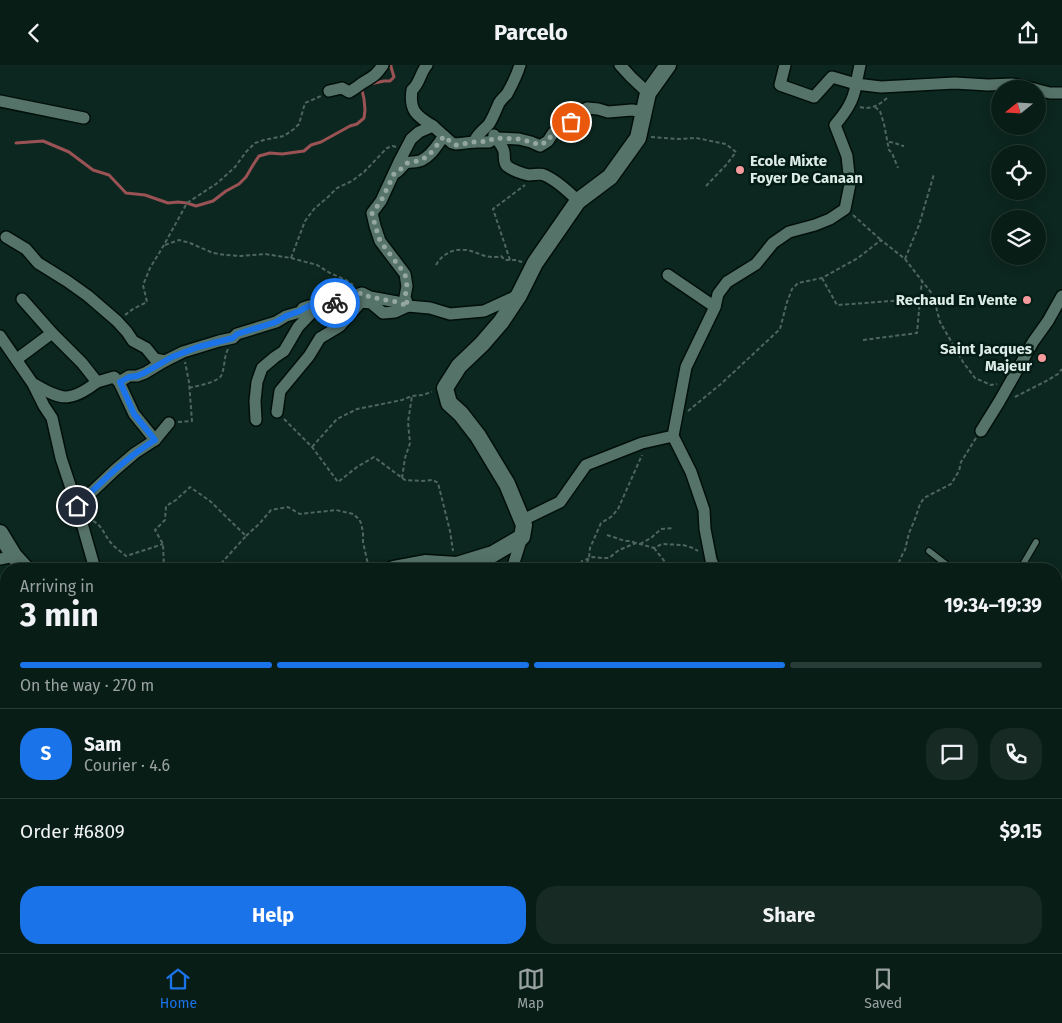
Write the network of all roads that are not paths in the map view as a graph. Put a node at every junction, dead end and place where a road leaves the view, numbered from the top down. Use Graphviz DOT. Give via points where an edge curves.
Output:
graph roads {
  1 [pos="383,65"];
  2 [pos="427,65"];
  3 [pos="520,65"];
  4 [pos="620,65"];
  5 [pos="668,65"];
  6 [pos="786,65"];
  7 [pos="860,65"];
  8 [pos="856,84"];
  9 [pos="991,85"];
  10 [pos="329,91"];
  11 [pos="1046,92"];
  12 [pos="648,93"];
  13 [pos="1062,93"];
  14 [pos="0,101"];
  15 [pos="644,112"];
  16 [pos="84,118"];
  17 [pos="492,119"];
  18 [pos="433,126"];
  19 [pos="444,136"];
  20 [pos="494,138"];
  21 [pos="474,142"];
  22 [pos="394,174"];
  23 [pos="578,201"];
  24 [pos="6,237"];
  25 [pos="668,275"];
  26 [pos="519,295"];
  27 [pos="1062,296"];
  28 [pos="22,299"];
  29 [pos="319,305"];
  30 [pos="408,306"];
  31 [pos="715,307"];
  32 [pos="52,333"];
  33 [pos="0,336"];
  34 [pos="17,359"];
  35 [pos="165,361"];
  36 [pos="97,382"];
  37 [pos="120,382"];
  38 [pos="33,383"];
  39 [pos="277,412"];
  40 [pos="256,420"];
  41 [pos="168,423"];
  42 [pos="982,431"];
  43 [pos="673,435"];
  44 [pos="155,440"];
  45 [pos="77,506"];
  46 [pos="523,531"];
  47 [pos="0,533"];
  48 [pos="1036,542"];
  49 [pos="928,551"];
  50 [pos="7,558"];
  51 [pos="93,563"];
  52 [pos="467,563"];
  53 [pos="514,563"];
  54 [pos="713,563"];
  55 [pos="944,563"];
  56 [pos="1024,563"];
  1 -- 10 [label="street" via="374,77 354,90"];
  2 -- 18 [label="street" via="412,90 412,105 422,120"];
  3 -- 17 [label="street"];
  4 -- 12 [label="street"];
  5 -- 12 [label="street"];
  6 -- 8 [label="street" via="780,85 814,97 832,77"];
  7 -- 8 [label="street"];
  8 -- 9 [label="street" via="881,87 954,83"];
  8 -- 31 [label="street" via="851,103 835,125 847,156 850,184 845,209 830,219 789,232 773,243 756,264 726,283 718,294"];
  11 -- 13 [label="street"];
  12 -- 15 [label="street"];
  14 -- 16 [label="street"];
  15 -- 20 [label="street" via="608,112 587,108 566,128 553,133 540,145 519,139"];
  15 -- 23 [label="street" via="638,138 610,177"];
  17 -- 20 [label="street"];
  17 -- 21 [label="street"];
  18 -- 19 [label="street"];
  18 -- 22 [label="street" via="412,139"];
  19 -- 21 [label="street" via="456,145"];
  19 -- 22 [label="street" via="421,161 406,163"];
  20 -- 21 [label="street"];
  20 -- 23 [label="street" via="504,150 507,166 530,175 543,174"];
  22 -- 30 [label="street" via="372,213 380,241 405,274"];
  23 -- 26 [label="street" via="535,263"];
  24 -- 35 [label="street" via="88,296 155,359"];
  25 -- 31 [label="street"];
  26 -- 30 [label="street" via="484,311 450,314"];
  26 -- 46 [label="street" via="501,322 459,366 445,387 449,403 478,436 507,484"];
  27 -- 42 [label="street"];
  28 -- 32 [label="street"];
  29 -- 30 [label="street" via="362,293"];
  29 -- 35 [label="street"];
  29 -- 40 [label="street" via="298,327 284,351 262,368 257,383"];
  30 -- 39 [label="street" via="383,313 371,303 361,303 340,326 320,338 280,391"];
  31 -- 43 [label="street" via="686,367"];
  32 -- 34 [label="street"];
  32 -- 36 [label="street"];
  33 -- 34 [label="street"];
  34 -- 38 [label="street"];
  35 -- 37 [label="street"];
  36 -- 37 [label="street" via="114,377"];
  36 -- 38 [label="street" via="66,399"];
  37 -- 44 [label="street" via="134,414"];
  38 -- 45 [label="street" via="52,418"];
  41 -- 44 [label="street"];
  43 -- 46 [label="street" via="642,443 586,465 560,502 527,518"];
  43 -- 54 [label="street" via="704,509"];
  44 -- 45 [label="street" via="115,470"];
  45 -- 51 [label="street"];
  46 -- 52 [label="street" via="493,554"];
  46 -- 53 [label="street"];
  47 -- 50 [label="street"];
  48 -- 56 [label="lane"];
  49 -- 55 [label="lane"];
}
